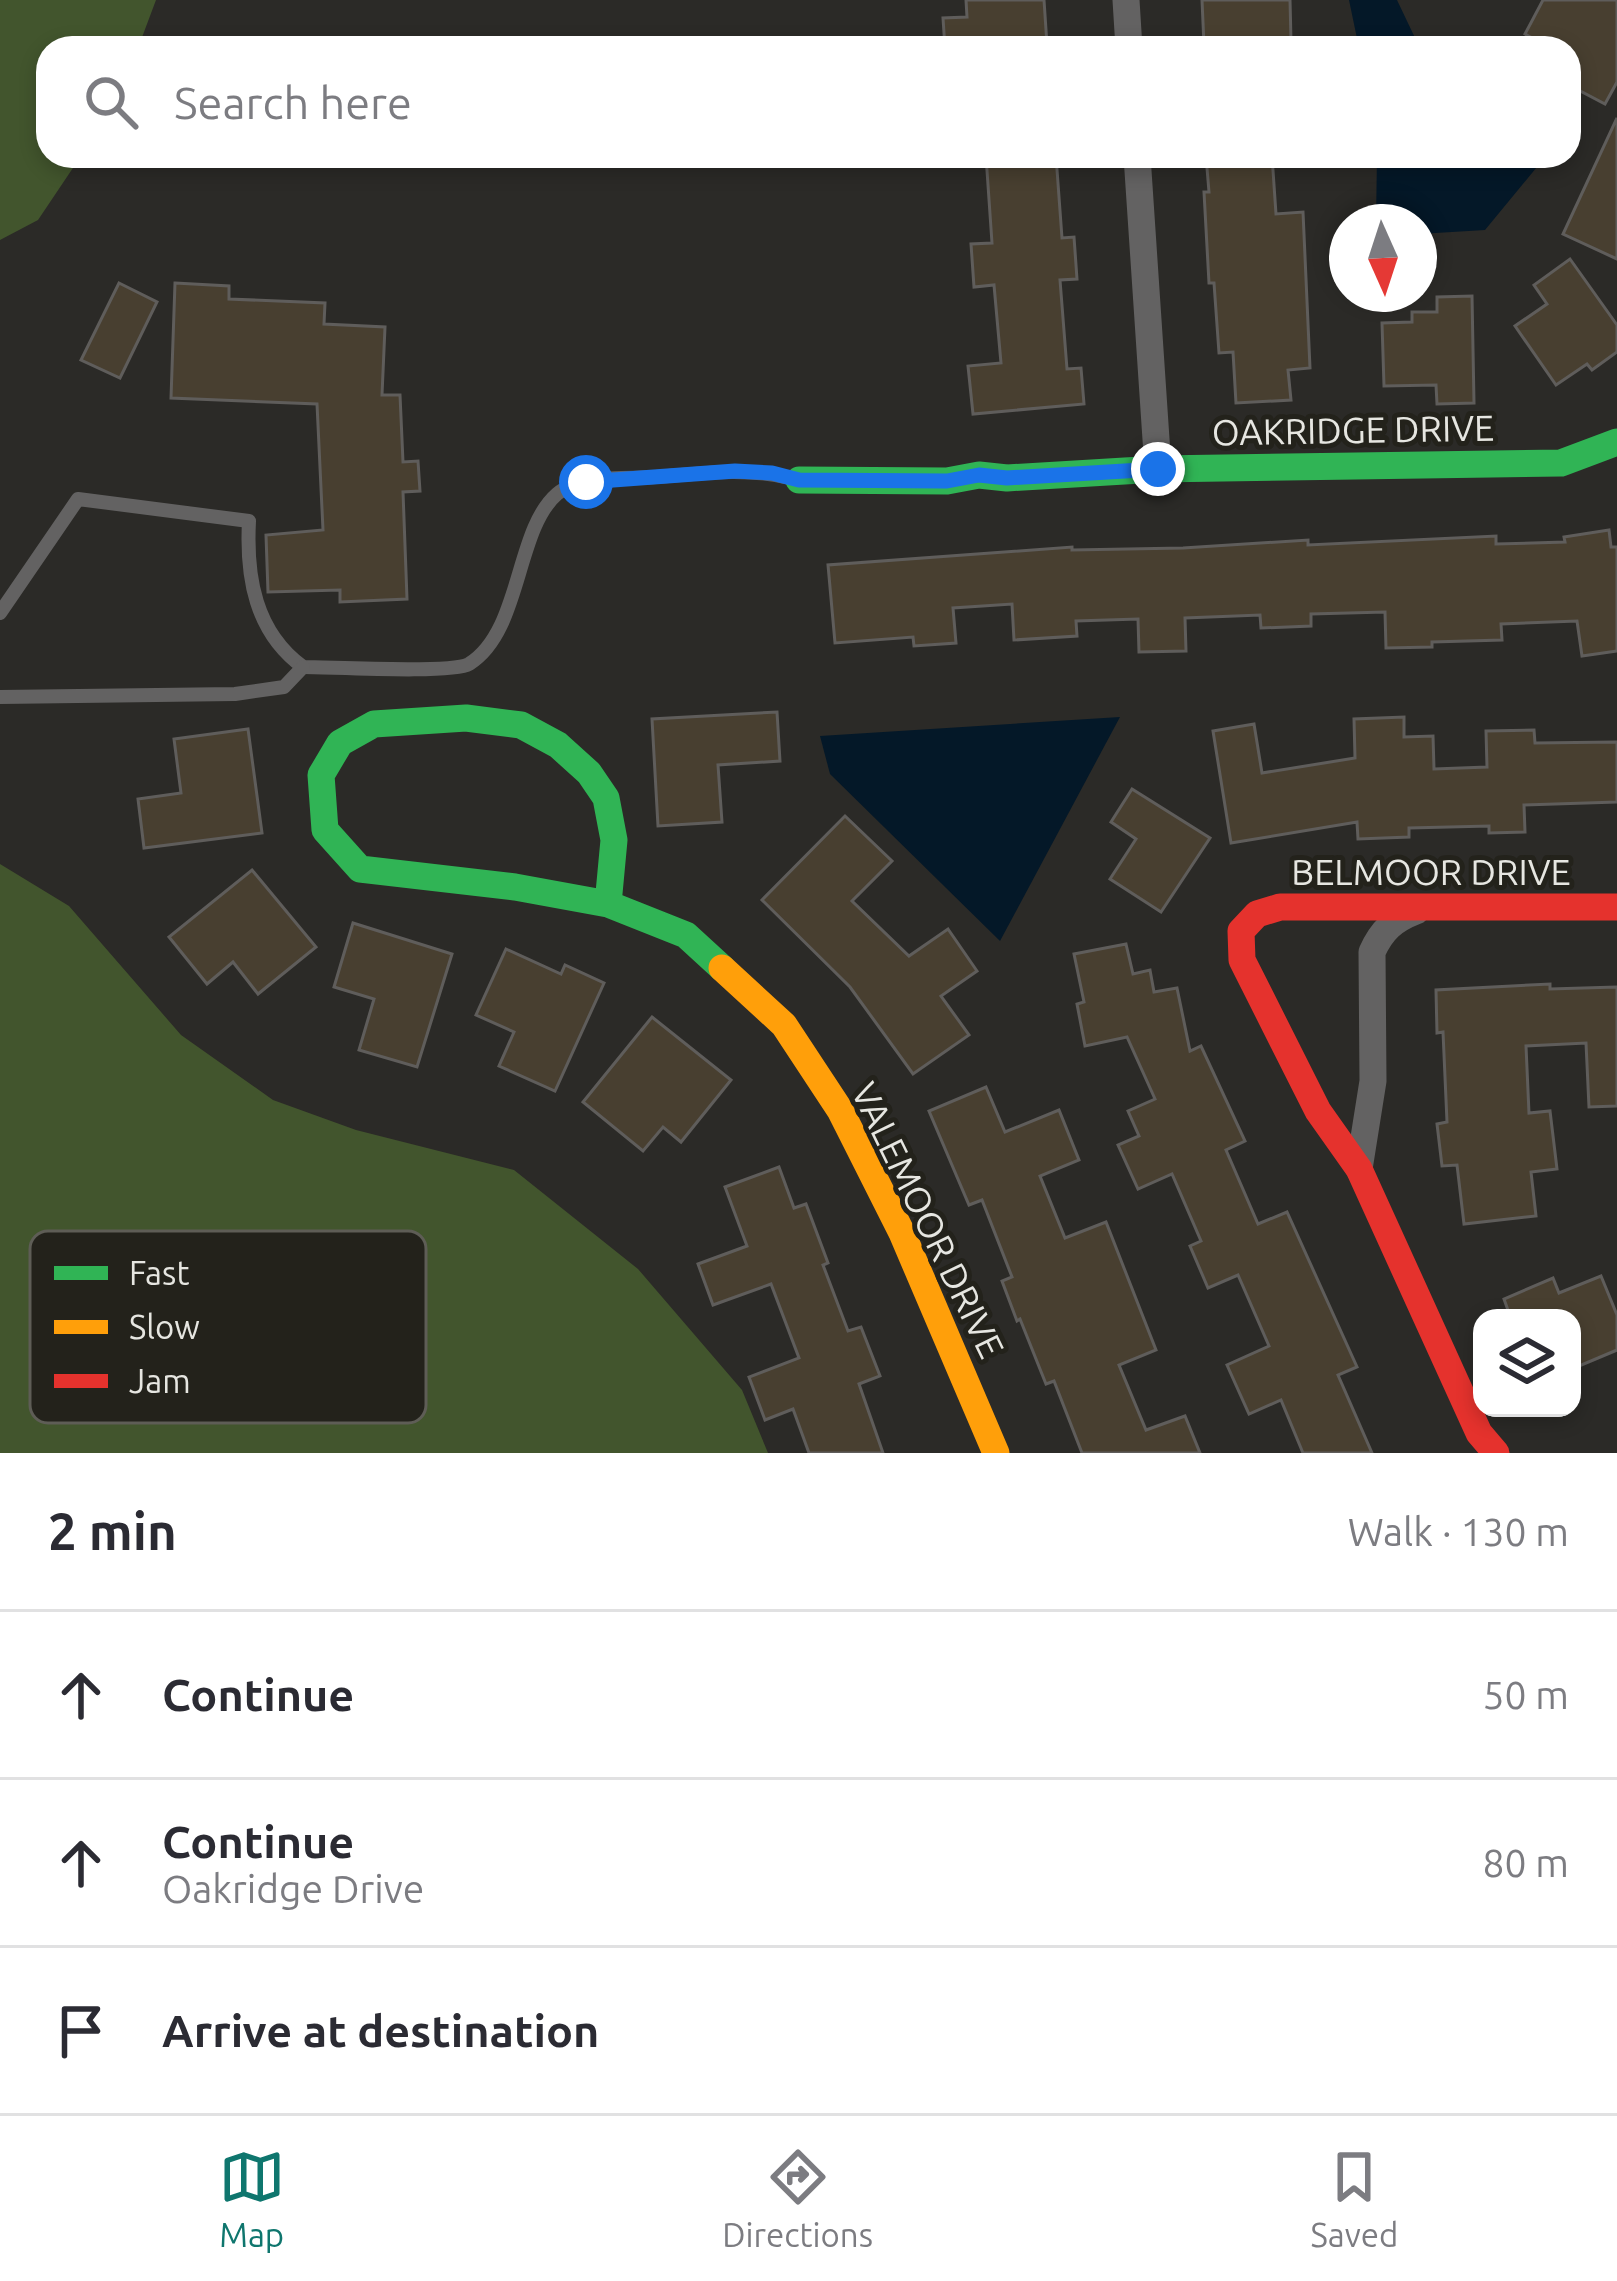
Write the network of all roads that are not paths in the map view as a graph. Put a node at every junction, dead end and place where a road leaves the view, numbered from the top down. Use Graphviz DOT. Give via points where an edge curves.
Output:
graph roads {
  1 [pos="1126,0"];
  2 [pos="1128,36"];
  3 [pos="1137,168"];
  4 [pos="1617,442"];
  5 [pos="1158,469"];
  6 [pos="799,480"];
  7 [pos="0,613"];
  8 [pos="303,667"];
  9 [pos="0,697"];
  10 [pos="608,904"];
  11 [pos="1617,907"];
  12 [pos="1420,909"];
  13 [pos="1359,1169"];
  14 [pos="996,1453"];
  15 [pos="1496,1453"];
  1 -- 2 [label="street"];
  3 -- 5 [label="street"];
  4 -- 5 [label="street, OAKRIDGE DRIVE" via="1561,463"];
  5 -- 6 [label="street, OAKRIDGE DRIVE"];
  6 -- 8 [label="lane" via="735,471 586,482 558,493 541,516 489,646 465,667"];
  7 -- 8 [label="lane" via="78,499 248,521 254,601"];
  8 -- 9 [label="lane" via="284,687 235,694"];
  10 -- 10 [label="street, VALEMOOR DRIVE" via="614,840 606,798 557,745 521,725 466,718 374,724 340,743 321,775 325,830 360,869"];
  10 -- 14 [label="street, VALEMOOR DRIVE" via="686,935 784,1025 840,1110 902,1233"];
  11 -- 12 [label="street, BELMOOR DRIVE"];
  12 -- 13 [label="street" via="1396,919 1372,952 1372,1081"];
  12 -- 13 [label="street, BELMOOR DRIVE" via="1280,907 1257,914 1241,932 1242,960 1318,1111"];
  13 -- 15 [label="street, BELMOOR DRIVE" via="1479,1433"];
}
